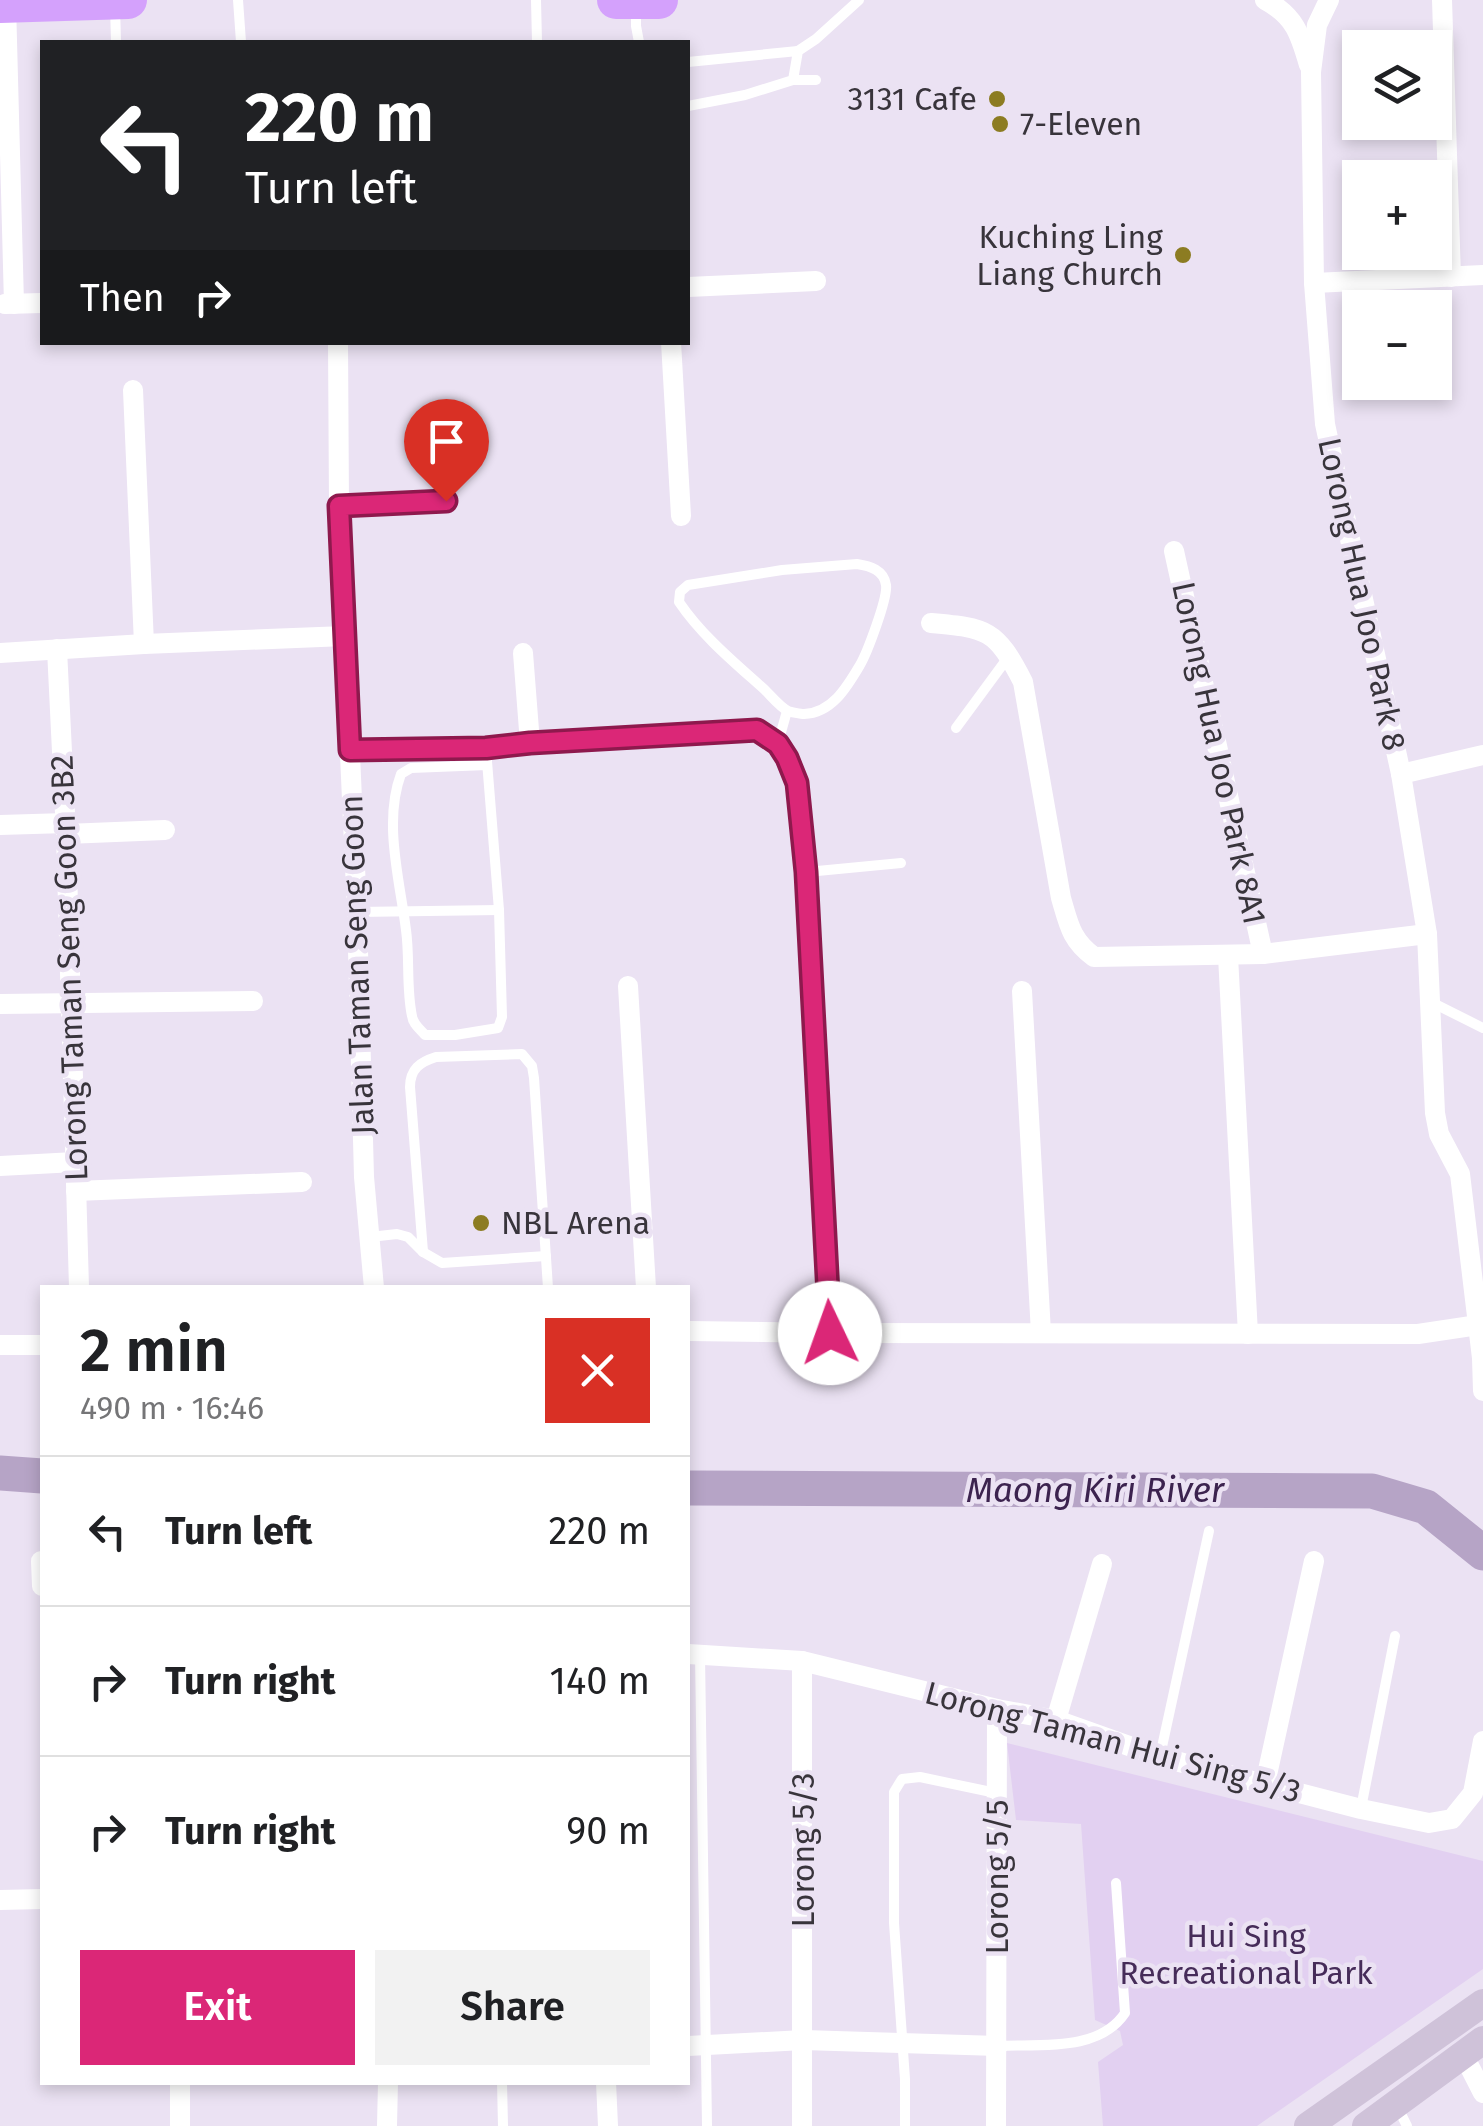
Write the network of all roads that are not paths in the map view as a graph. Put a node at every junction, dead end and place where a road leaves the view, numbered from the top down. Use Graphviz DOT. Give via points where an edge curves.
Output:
graph roads {
  1 [pos="115,0"];
  2 [pos="128,0"];
  3 [pos="238,0"];
  4 [pos="536,0"];
  5 [pos="616,0"];
  6 [pos="659,0"];
  7 [pos="859,0"];
  8 [pos="1265,0"];
  9 [pos="1329,0"];
  10 [pos="1442,0"];
  11 [pos="636,1"];
  12 [pos="3,4"];
  13 [pos="116,40"];
  14 [pos="241,40"];
  15 [pos="537,40"];
  16 [pos="639,40"];
  17 [pos="798,51"];
  18 [pos="690,62"];
  19 [pos="1311,72"];
  20 [pos="793,80"];
  21 [pos="816,80"];
  22 [pos="690,106"];
  23 [pos="1483,275"];
  24 [pos="1451,277"];
  25 [pos="816,281"];
  26 [pos="1314,283"];
  27 [pos="690,287"];
  28 [pos="40,303"];
  29 [pos="7,304"];
  30 [pos="338,345"];
  31 [pos="671,345"];
  32 [pos="133,390"];
  33 [pos="446,501"];
  34 [pos="339,506"];
  35 [pos="681,516"];
  36 [pos="1174,552"];
  37 [pos="931,623"];
  38 [pos="344,636"];
  39 [pos="144,644"];
  40 [pos="57,649"];
  41 [pos="523,652"];
  42 [pos="0,653"];
  43 [pos="1009,655"];
  44 [pos="787,710"];
  45 [pos="956,728"];
  46 [pos="530,743"];
  47 [pos="778,744"];
  48 [pos="350,750"];
  49 [pos="1483,755"];
  50 [pos="487,756"];
  51 [pos="1402,774"];
  52 [pos="0,825"];
  53 [pos="66,828"];
  54 [pos="165,830"];
  55 [pos="901,862"];
  56 [pos="806,872"];
  57 [pos="499,910"];
  58 [pos="356,912"];
  59 [pos="404,913"];
  60 [pos="1426,934"];
  61 [pos="1263,954"];
  62 [pos="1228,956"];
  63 [pos="628,986"];
  64 [pos="1022,991"];
  65 [pos="254,1001"];
  66 [pos="1430,1002"];
  67 [pos="0,1004"];
  68 [pos="72,1004"];
  69 [pos="1483,1028"];
  70 [pos="75,1162"];
  71 [pos="0,1166"];
  72 [pos="302,1182"];
  73 [pos="76,1191"];
  74 [pos="1473,1194"];
  75 [pos="370,1237"];
  76 [pos="423,1252"];
  77 [pos="546,1256"];
  78 [pos="79,1285"];
  79 [pos="374,1285"];
  80 [pos="548,1285"];
  81 [pos="646,1285"];
  82 [pos="1478,1325"];
  83 [pos="690,1331"];
  84 [pos="830,1333"];
  85 [pos="1041,1334"];
  86 [pos="1248,1334"];
  87 [pos="0,1344"];
  88 [pos="40,1345"];
  89 [pos="1483,1392"];
  90 [pos="1209,1531"];
  91 [pos="1314,1561"];
  92 [pos="1102,1564"];
  93 [pos="1395,1636"];
  94 [pos="694,1654"];
  95 [pos="802,1660"];
  96 [pos="996,1708"];
  97 [pos="1056,1720"];
  98 [pos="1483,1741"];
  99 [pos="1160,1757"];
  100 [pos="1265,1784"];
  101 [pos="997,1793"];
  102 [pos="1361,1809"];
  103 [pos="1116,1883"];
  104 [pos="40,1899"];
  105 [pos="0,1900"];
  106 [pos="1483,2004"];
  107 [pos="803,2040"];
  108 [pos="901,2043"];
  109 [pos="697,2046"];
  110 [pos="998,2046"];
  111 [pos="1473,2047"];
  112 [pos="180,2085"];
  113 [pos="388,2085"];
  114 [pos="502,2085"];
  115 [pos="606,2085"];
  116 [pos="1483,2092"];
  117 [pos="1401,2114"];
  118 [pos="180,2126"];
  119 [pos="388,2126"];
  120 [pos="503,2126"];
  121 [pos="608,2126"];
  122 [pos="707,2126"];
  123 [pos="802,2126"];
  124 [pos="905,2126"];
  125 [pos="996,2126"];
  126 [pos="1308,2126"];
  127 [pos="1366,2126"];
  1 -- 2 [label="highway"];
  1 -- 12 [label="highway"];
  1 -- 13 [label="lane"];
  3 -- 14 [label="lane"];
  4 -- 15 [label="lane"];
  5 -- 11 [label="highway"];
  6 -- 11 [label="highway"];
  7 -- 17 [label="lane"];
  8 -- 19 [label="street, Lorong Hua Joo Park 8" via="1294,24"];
  9 -- 19 [label="street, Lorong Hua Joo Park 8"];
  10 -- 24 [label="street"];
  11 -- 16 [label="lane"];
  12 -- 29 [label="street"];
  17 -- 18 [label="lane"];
  17 -- 20 [label="lane"];
  19 -- 26 [label="street, Lorong Hua Joo Park 8"];
  20 -- 21 [label="lane"];
  20 -- 22 [label="lane"];
  23 -- 24 [label="street"];
  24 -- 26 [label="street"];
  25 -- 27 [label="street"];
  26 -- 51 [label="street, Lorong Hua Joo Park 8" via="1324,424"];
  28 -- 29 [label="street"];
  30 -- 34 [label="street, Jalan Taman Seng Goon"];
  31 -- 35 [label="street"];
  32 -- 39 [label="street"];
  33 -- 34 [label="street"];
  34 -- 38 [label="street, Jalan Taman Seng Goon"];
  36 -- 61 [label="street, Lorong Hua Joo Park 8A1"];
  37 -- 43 [label="street" via="977,628"];
  38 -- 39 [label="street"];
  38 -- 48 [label="street, Jalan Taman Seng Goon"];
  39 -- 40 [label="street"];
  40 -- 42 [label="street"];
  40 -- 53 [label="street, Lorong Taman Seng Goon 3B2"];
  41 -- 46 [label="street"];
  43 -- 45 [label="lane"];
  43 -- 62 [label="street" via="1023,682 1062,898 1078,945 1094,957"];
  44 -- 44 [label="lane" via="698,626 679,602 680,592 688,585 782,570 872,566 886,584 885,598 845,691 810,713"];
  44 -- 47 [label="lane"];
  46 -- 47 [label="street" via="757,730"];
  46 -- 50 [label="street"];
  47 -- 56 [label="street" via="797,783"];
  48 -- 50 [label="street"];
  48 -- 58 [label="street, Jalan Taman Seng Goon"];
  49 -- 51 [label="street"];
  50 -- 57 [label="lane"];
  50 -- 59 [label="lane" via="401,774 394,840"];
  51 -- 60 [label="street, Lorong Hua Joo Park 8"];
  52 -- 53 [label="street"];
  53 -- 54 [label="street"];
  53 -- 68 [label="street, Lorong Taman Seng Goon 3B2"];
  55 -- 56 [label="lane"];
  56 -- 84 [label="street"];
  57 -- 59 [label="lane"];
  57 -- 59 [label="lane" via="502,1017 498,1028 456,1035 425,1034 412,1021"];
  58 -- 59 [label="lane"];
  58 -- 75 [label="street, Jalan Taman Seng Goon"];
  60 -- 61 [label="street"];
  60 -- 66 [label="street, Lorong Hua Joo Park 8"];
  61 -- 62 [label="street"];
  62 -- 86 [label="street"];
  63 -- 81 [label="street"];
  64 -- 85 [label="street"];
  65 -- 68 [label="street"];
  66 -- 69 [label="lane"];
  66 -- 74 [label="street, Lorong Hua Joo Park 8" via="1439,1134"];
  67 -- 68 [label="street"];
  68 -- 70 [label="street, Lorong Taman Seng Goon 3B2"];
  70 -- 71 [label="street"];
  70 -- 73 [label="street, Lorong Taman Seng Goon 3B2"];
  72 -- 73 [label="street"];
  73 -- 78 [label="street, Lorong Taman Seng Goon 3B2"];
  74 -- 82 [label="street, Lorong Hua Joo Park 8"];
  75 -- 76 [label="lane" via="408,1237"];
  75 -- 79 [label="street, Jalan Taman Seng Goon"];
  76 -- 77 [label="lane" via="442,1263"];
  76 -- 77 [label="lane" via="414,1069 436,1057 522,1054 534,1078"];
  77 -- 80 [label="lane"];
  82 -- 86 [label="street" via="1418,1334"];
  82 -- 89 [label="street, Lorong Hua Joo Park 8"];
  83 -- 84 [label="street"];
  84 -- 85 [label="street"];
  85 -- 86 [label="street"];
  87 -- 88 [label="street"];
  90 -- 99 [label="lane"];
  91 -- 100 [label="street"];
  92 -- 97 [label="street"];
  93 -- 102 [label="lane"];
  94 -- 95 [label="street, Lorong Taman Hui Sing 5/3"];
  94 -- 109 [label="lane"];
  95 -- 96 [label="street, Lorong Taman Hui Sing 5/3"];
  95 -- 107 [label="street, Lorong 5/3"];
  96 -- 97 [label="street, Lorong Taman Hui Sing 5/3"];
  96 -- 101 [label="street, Lorong 5/5"];
  97 -- 99 [label="street, Lorong Taman Hui Sing 5/3"];
  98 -- 102 [label="street, Lorong Taman Hui Sing 5/3" via="1473,1793 1452,1818 1429,1822"];
  99 -- 100 [label="street, Lorong Taman Hui Sing 5/3"];
  100 -- 102 [label="street, Lorong Taman Hui Sing 5/3"];
  101 -- 108 [label="lane" via="920,1777 902,1779 894,1792"];
  101 -- 110 [label="street, Lorong 5/5"];
  103 -- 110 [label="lane" via="1125,2013 1118,2024 1094,2038"];
  104 -- 105 [label="street"];
  106 -- 126 [label="main road"];
  107 -- 108 [label="street"];
  107 -- 109 [label="street"];
  107 -- 123 [label="street, Lorong 5/3"];
  108 -- 110 [label="street"];
  108 -- 124 [label="lane"];
  109 -- 122 [label="lane"];
  110 -- 125 [label="street, Lorong 5/5"];
  111 -- 116 [label="street"];
  111 -- 117 [label="main road"];
  112 -- 118 [label="street"];
  113 -- 119 [label="street"];
  114 -- 120 [label="lane"];
  115 -- 121 [label="street"];
  117 -- 127 [label="main road"];
}
